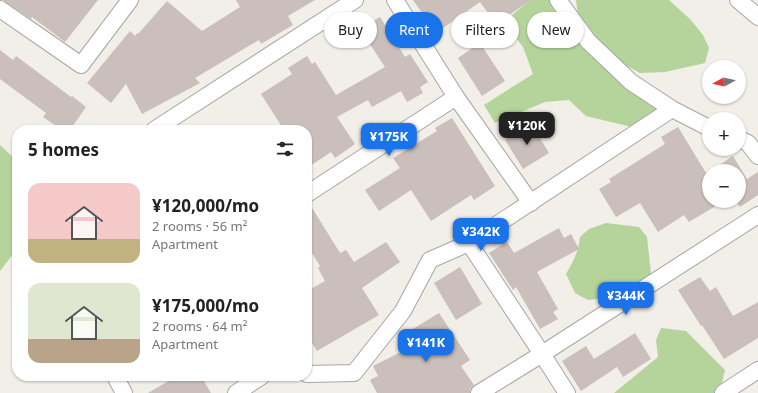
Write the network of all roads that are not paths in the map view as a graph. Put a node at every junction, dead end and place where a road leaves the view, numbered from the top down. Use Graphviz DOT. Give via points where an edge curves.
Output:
graph roads {
  1 [pos="130,0"];
  2 [pos="355,0"];
  3 [pos="395,0"];
  4 [pos="558,0"];
  5 [pos="738,0"];
  6 [pos="0,9"];
  7 [pos="758,17"];
  8 [pos="456,97"];
  9 [pos="672,109"];
  10 [pos="702,124"];
  11 [pos="162,125"];
  12 [pos="746,142"];
  13 [pos="758,156"];
  14 [pos="312,191"];
  15 [pos="531,203"];
  16 [pos="758,215"];
  17 [pos="469,243"];
  18 [pos="542,354"];
  19 [pos="758,370"];
  20 [pos="312,374"];
  21 [pos="118,381"];
  22 [pos="254,381"];
  23 [pos="124,393"];
  24 [pos="236,393"];
  25 [pos="480,393"];
  26 [pos="567,393"];
  27 [pos="723,393"];
  1 -- 6 [label="street" via="81,65"];
  2 -- 11 [label="street"];
  3 -- 8 [label="street"];
  4 -- 9 [label="street" via="588,41 625,77"];
  5 -- 7 [label="street"];
  8 -- 14 [label="street"];
  8 -- 15 [label="street"];
  9 -- 10 [label="street"];
  9 -- 15 [label="street"];
  12 -- 13 [label="street"];
  15 -- 17 [label="street"];
  16 -- 18 [label="street"];
  17 -- 18 [label="street"];
  17 -- 20 [label="street" via="430,260 403,311 354,373"];
  18 -- 25 [label="street"];
  18 -- 26 [label="street"];
  19 -- 27 [label="street"];
  21 -- 23 [label="street"];
  22 -- 24 [label="street"];
}
